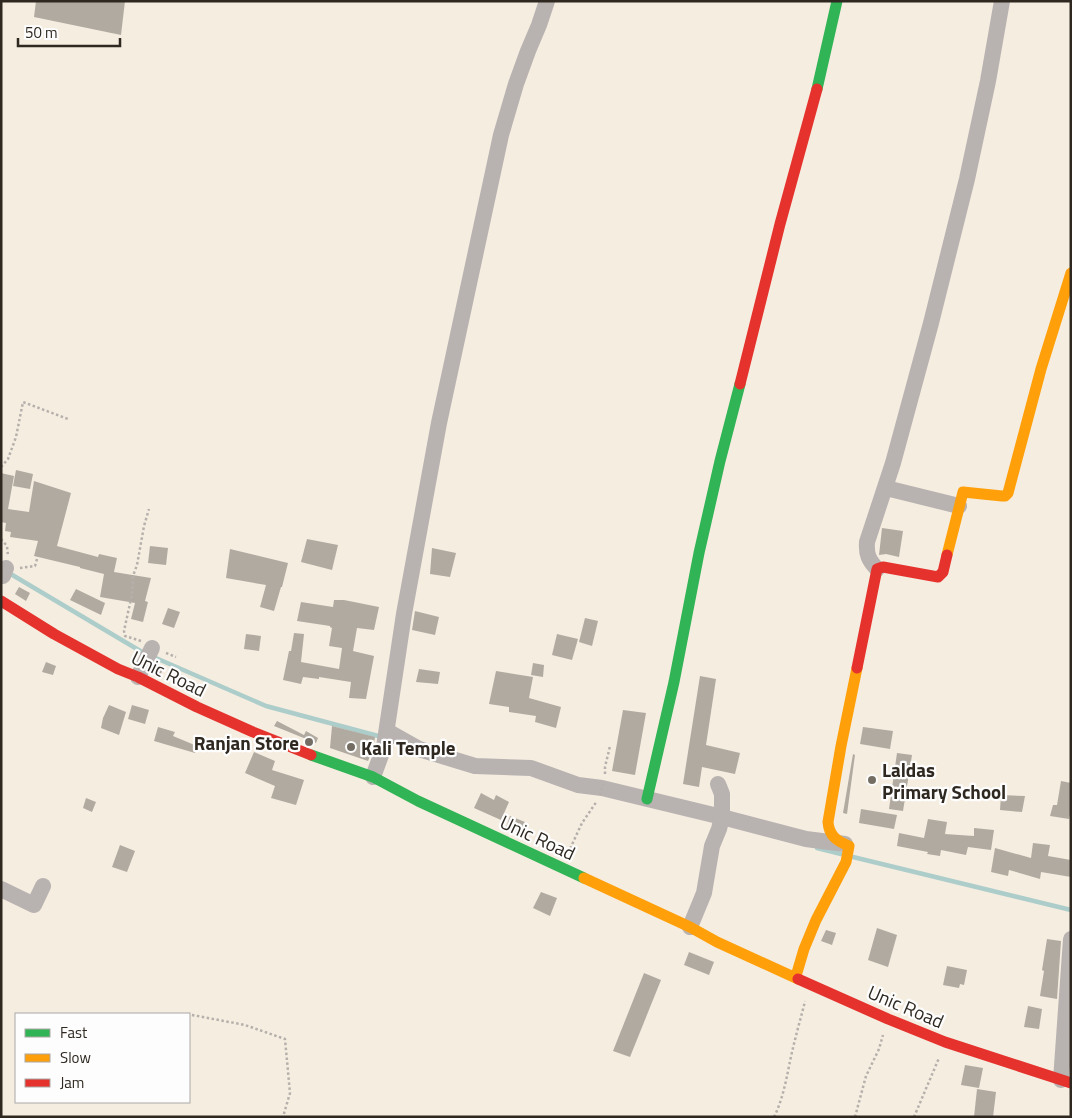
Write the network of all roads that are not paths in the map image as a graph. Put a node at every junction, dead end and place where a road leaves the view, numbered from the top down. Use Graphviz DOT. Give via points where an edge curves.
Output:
graph roads {
  1 [pos="547,1"];
  2 [pos="838,1"];
  3 [pos="1002,1"];
  4 [pos="1071,273"];
  5 [pos="886,488"];
  6 [pos="959,506"];
  7 [pos="877,569"];
  8 [pos="1,601"];
  9 [pos="152,648"];
  10 [pos="140,670"];
  11 [pos="387,731"];
  12 [pos="373,777"];
  13 [pos="718,784"];
  14 [pos="647,799"];
  15 [pos="721,822"];
  16 [pos="847,845"];
  17 [pos="42,886"];
  18 [pos="1,889"];
  19 [pos="690,927"];
  20 [pos="1071,939"];
  21 [pos="796,976"];
  22 [pos="1066,1082"];
  1 -- 11 [label="street" via="512,96 485,206 439,423 404,614"];
  2 -- 14 [label="street" via="720,461"];
  3 -- 5 [label="street" via="967,179"];
  4 -- 6 [label="street" via="1008,493 1002,496 965,492"];
  5 -- 6 [label="street"];
  5 -- 7 [label="street" via="866,550"];
  6 -- 7 [label="street" via="941,575 934,577"];
  7 -- 16 [label="street" via="828,822 830,835"];
  8 -- 10 [label="street, Unic Road" via="118,669"];
  9 -- 10 [label="street"];
  10 -- 12 [label="street, Unic Road" via="197,707 253,732"];
  11 -- 12 [label="street"];
  11 -- 14 [label="street" via="419,748 475,766 531,768 578,785"];
  12 -- 19 [label="street, Unic Road"];
  13 -- 15 [label="street" via="722,794"];
  14 -- 15 [label="street"];
  15 -- 16 [label="street"];
  15 -- 19 [label="street" via="712,846 704,893"];
  16 -- 21 [label="street" via="846,862 816,920"];
  17 -- 18 [label="street" via="34,906"];
  19 -- 21 [label="street, Unic Road"];
  20 -- 22 [label="street"];
  21 -- 22 [label="street, Unic Road" via="945,1042"];
}
